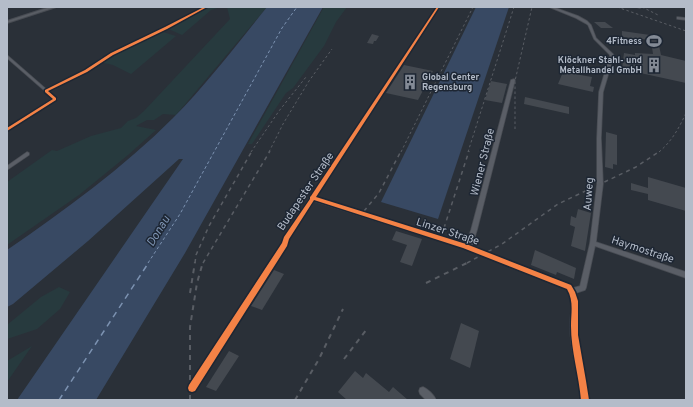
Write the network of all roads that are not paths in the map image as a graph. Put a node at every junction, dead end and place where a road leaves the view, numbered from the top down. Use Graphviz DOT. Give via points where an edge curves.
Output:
graph roads {
  1 [pos="47,7"];
  2 [pos="54,7"];
  3 [pos="438,7"];
  4 [pos="550,7"];
  5 [pos="678,18"];
  6 [pos="686,19"];
  7 [pos="7,21"];
  8 [pos="7,56"];
  9 [pos="103,60"];
  10 [pos="513,80"];
  11 [pos="52,96"];
  12 [pos="7,130"];
  13 [pos="27,154"];
  14 [pos="7,168"];
  15 [pos="312,198"];
  16 [pos="593,243"];
  17 [pos="468,248"];
  18 [pos="686,275"];
  19 [pos="573,291"];
  20 [pos="192,388"];
  21 [pos="423,391"];
  22 [pos="432,400"];
  23 [pos="586,400"];
  1 -- 7 [label="main road"];
  2 -- 7 [label="main road"];
  3 -- 15 [label="street, Budapester Straße"];
  4 -- 16 [label="street, Auweg" via="586,22 598,41 612,53 601,89 600,184"];
  5 -- 6 [label="street"];
  8 -- 9 [label="street" via="46,91"];
  10 -- 17 [label="street, Wiener Straße"];
  11 -- 12 [label="street" via="55,99"];
  13 -- 14 [label="street"];
  15 -- 17 [label="street, Linzer Straße"];
  15 -- 20 [label="street, Budapester Straße"];
  16 -- 18 [label="street, Haymostraße"];
  16 -- 19 [label="street, Auweg" via="583,288"];
  17 -- 19 [label="street, Linzer Straße" via="565,284"];
  19 -- 23 [label="street" via="574,334"];
  21 -- 22 [label="street"];
}
